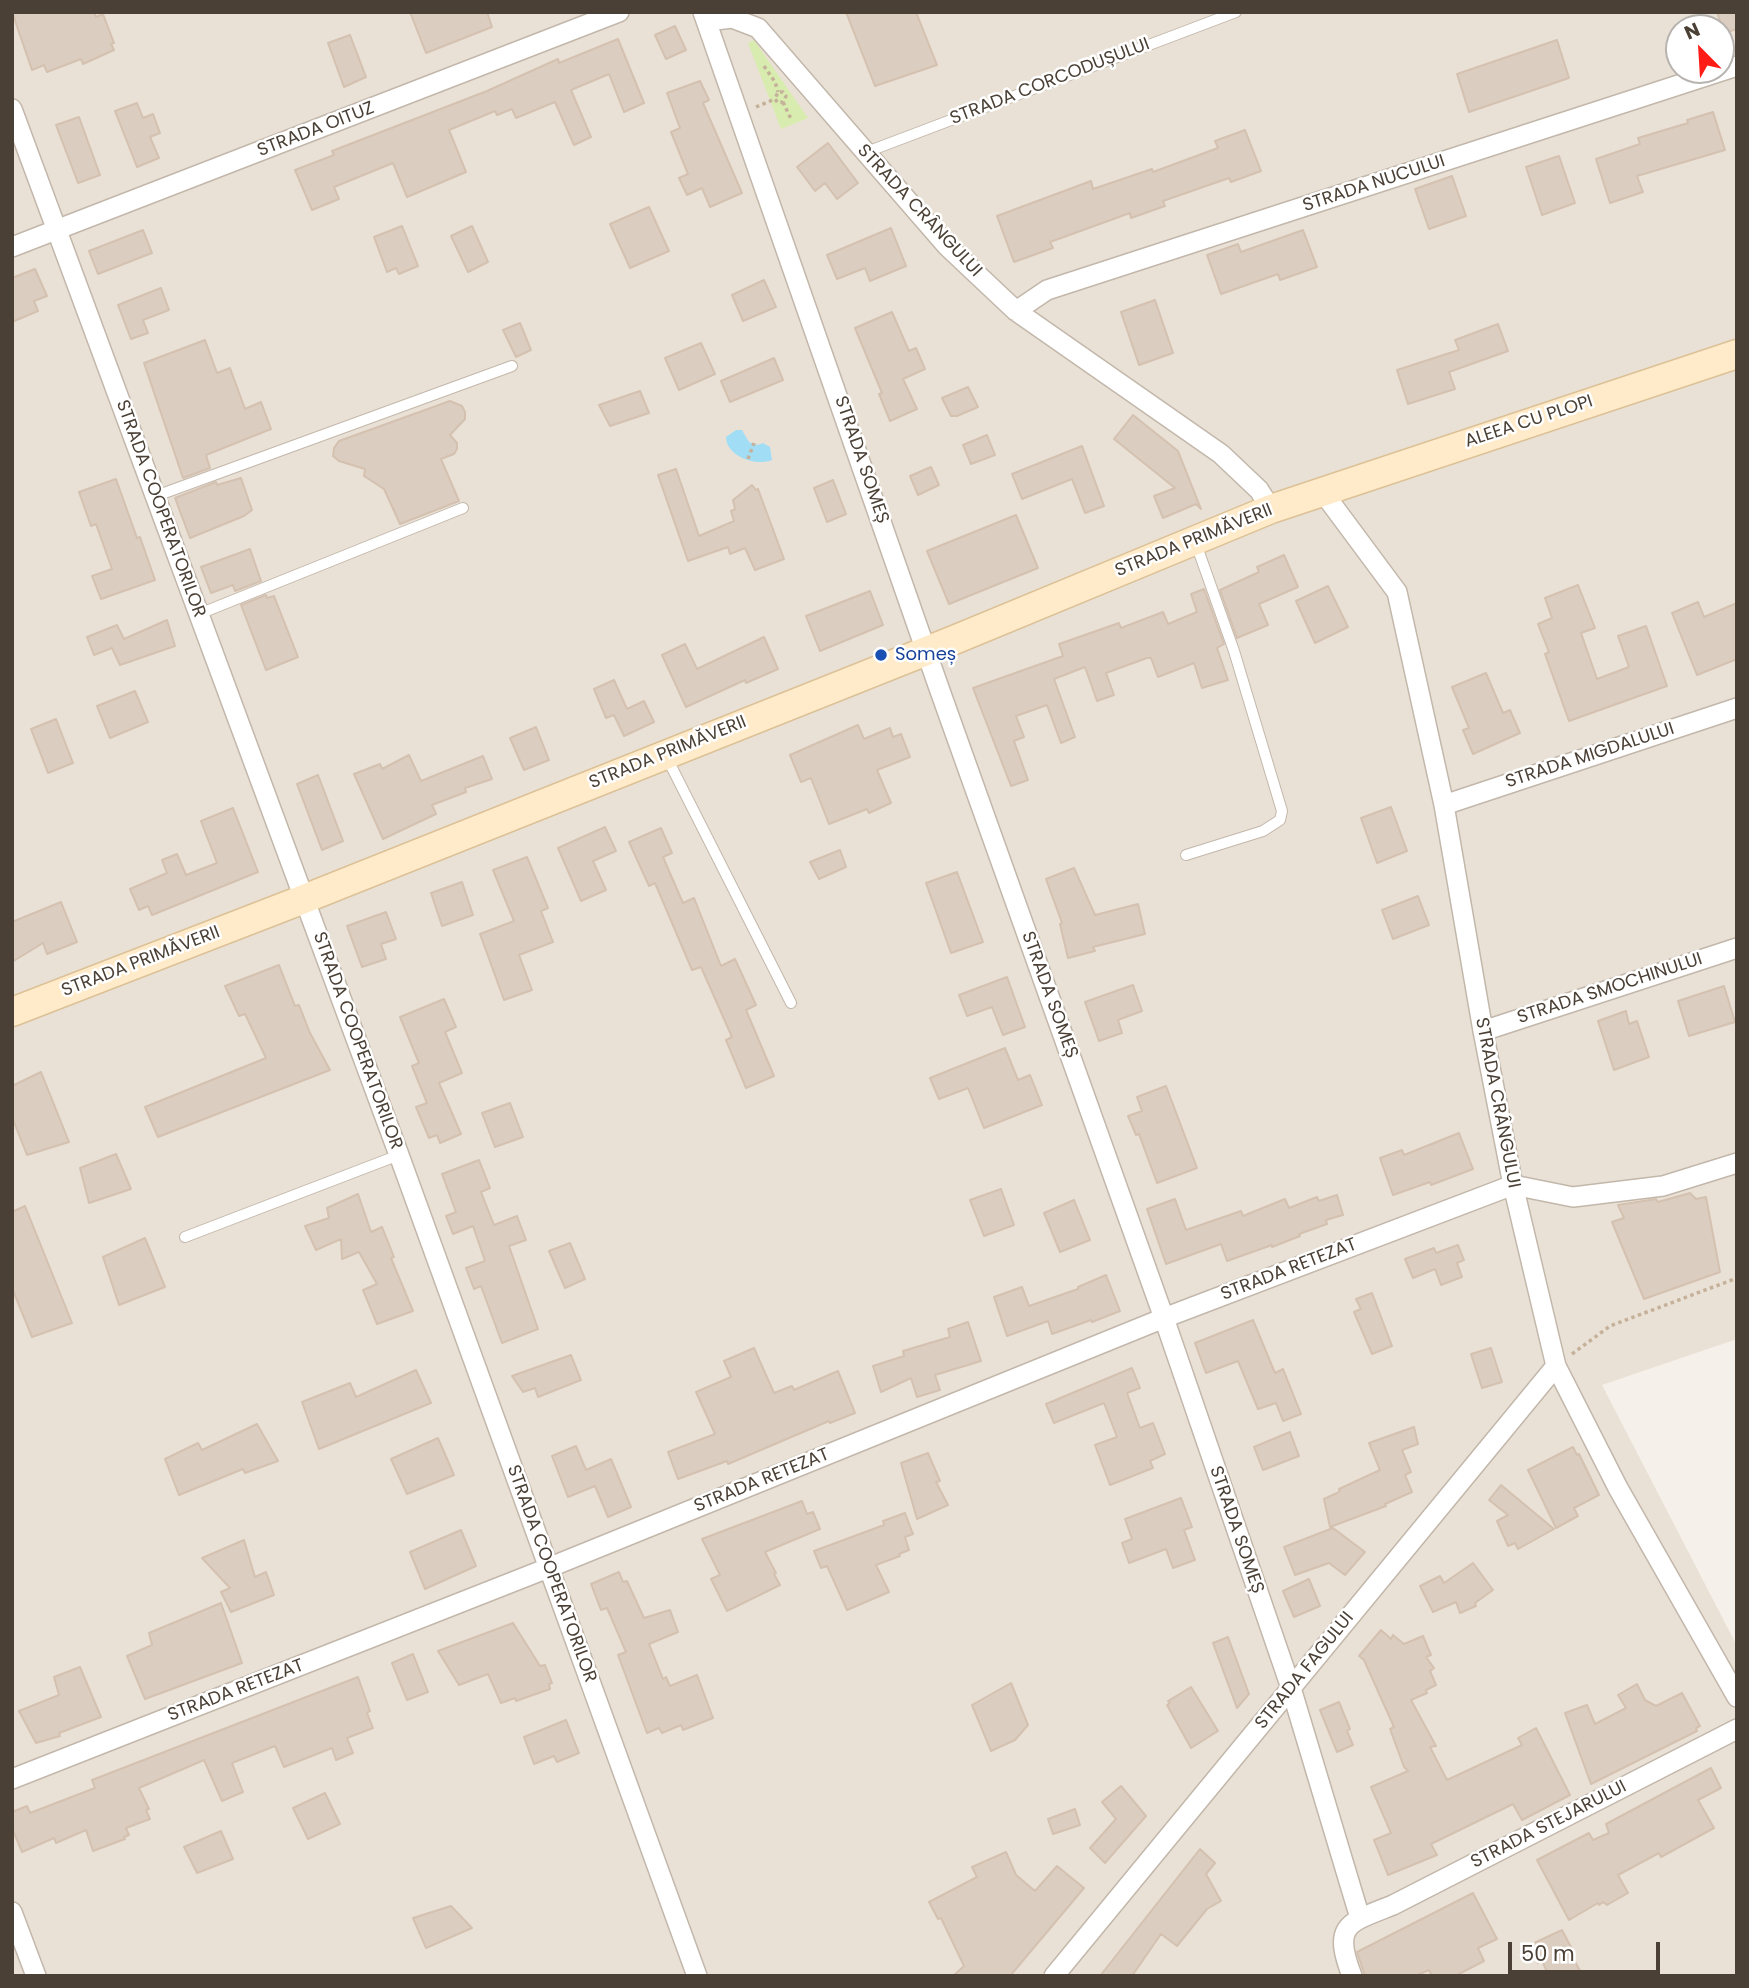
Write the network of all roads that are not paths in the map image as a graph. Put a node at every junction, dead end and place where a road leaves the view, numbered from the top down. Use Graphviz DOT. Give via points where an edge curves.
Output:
graph roads {
  1 [pos="619,12"];
  2 [pos="1236,12"];
  3 [pos="705,17"];
  4 [pos="1737,66"];
  5 [pos="12,108"];
  6 [pos="864,153"];
  7 [pos="57,229"];
  8 [pos="12,247"];
  9 [pos="1016,311"];
  10 [pos="1737,354"];
  11 [pos="512,366"];
  12 [pos="1322,491"];
  13 [pos="156,496"];
  14 [pos="463,508"];
  15 [pos="1272,509"];
  16 [pos="1195,541"];
  17 [pos="199,614"];
  18 [pos="927,650"];
  19 [pos="1737,708"];
  20 [pos="666,754"];
  21 [pos="1444,805"];
  22 [pos="1186,855"];
  23 [pos="304,900"];
  24 [pos="1737,948"];
  25 [pos="791,1003"];
  26 [pos="12,1012"];
  27 [pos="1483,1031"];
  28 [pos="399,1155"];
  29 [pos="1737,1163"];
  30 [pos="1513,1185"];
  31 [pos="185,1237"];
  32 [pos="1164,1318"];
  33 [pos="1556,1366"];
  34 [pos="548,1568"];
  35 [pos="1291,1688"];
  36 [pos="1737,1697"];
  37 [pos="1737,1730"];
  38 [pos="12,1779"];
  39 [pos="12,1912"];
  40 [pos="1360,1918"];
  41 [pos="36,1976"];
  42 [pos="697,1976"];
  43 [pos="1054,1976"];
  44 [pos="1352,1976"];
  1 -- 7 [label="street, STRADA OITUZ"];
  2 -- 6 [label="lane, STRADA CORCODUȘULUI"];
  3 -- 6 [label="street, STRADA CRÂNGULUI" via="732,18 758,28"];
  3 -- 18 [label="street, STRADA SOMEȘ"];
  4 -- 9 [label="street, STRADA NUCULUI" via="1047,290"];
  5 -- 7 [label="street, STRADA COOPERATORILOR"];
  6 -- 9 [label="street, STRADA CRÂNGULUI" via="947,246"];
  7 -- 8 [label="street, STRADA OITUZ"];
  7 -- 13 [label="street, STRADA COOPERATORILOR"];
  9 -- 15 [label="street, STRADA CRÂNGULUI" via="1221,454"];
  10 -- 12 [label="street, ALEEA CU PLOPI"];
  11 -- 13 [label="lane"];
  12 -- 15 [label="street, STRADA PRIMĂVERII"];
  12 -- 21 [label="street, STRADA CRÂNGULUI" via="1397,592"];
  13 -- 17 [label="street, STRADA COOPERATORILOR"];
  14 -- 17 [label="lane"];
  15 -- 16 [label="street, STRADA PRIMĂVERII"];
  16 -- 18 [label="street, STRADA PRIMĂVERII"];
  16 -- 22 [label="lane" via="1282,811 1280,820 1263,831"];
  17 -- 23 [label="street, STRADA COOPERATORILOR"];
  18 -- 20 [label="street, STRADA PRIMĂVERII"];
  18 -- 32 [label="street, STRADA SOMEȘ"];
  19 -- 21 [label="street, STRADA MIGDALULUI"];
  20 -- 23 [label="street, STRADA PRIMĂVERII"];
  20 -- 25 [label="lane"];
  21 -- 27 [label="street, STRADA CRÂNGULUI"];
  23 -- 26 [label="street, STRADA PRIMĂVERII"];
  23 -- 28 [label="street, STRADA COOPERATORILOR"];
  24 -- 27 [label="street, STRADA SMOCHINULUI"];
  27 -- 30 [label="street, STRADA CRÂNGULUI"];
  28 -- 31 [label="lane"];
  28 -- 34 [label="street, STRADA COOPERATORILOR"];
  29 -- 30 [label="street" via="1663,1186 1573,1197"];
  30 -- 32 [label="street, STRADA RETEZAT"];
  30 -- 33 [label="street, STRADA CRÂNGULUI"];
  32 -- 34 [label="street, STRADA RETEZAT"];
  32 -- 35 [label="street, STRADA SOMEȘ"];
  33 -- 35 [label="street, STRADA FAGULUI"];
  33 -- 36 [label="street, STRADA CRÂNGULUI" via="1618,1488"];
  34 -- 38 [label="street, STRADA RETEZAT"];
  34 -- 42 [label="street, STRADA COOPERATORILOR"];
  35 -- 40 [label="street, STRADA SOMEȘ"];
  35 -- 43 [label="street, STRADA FAGULUI"];
  37 -- 40 [label="street, STRADA STEJARULUI"];
  39 -- 41 [label="street"];
  40 -- 44 [label="street" via="1342,1943"];
}
